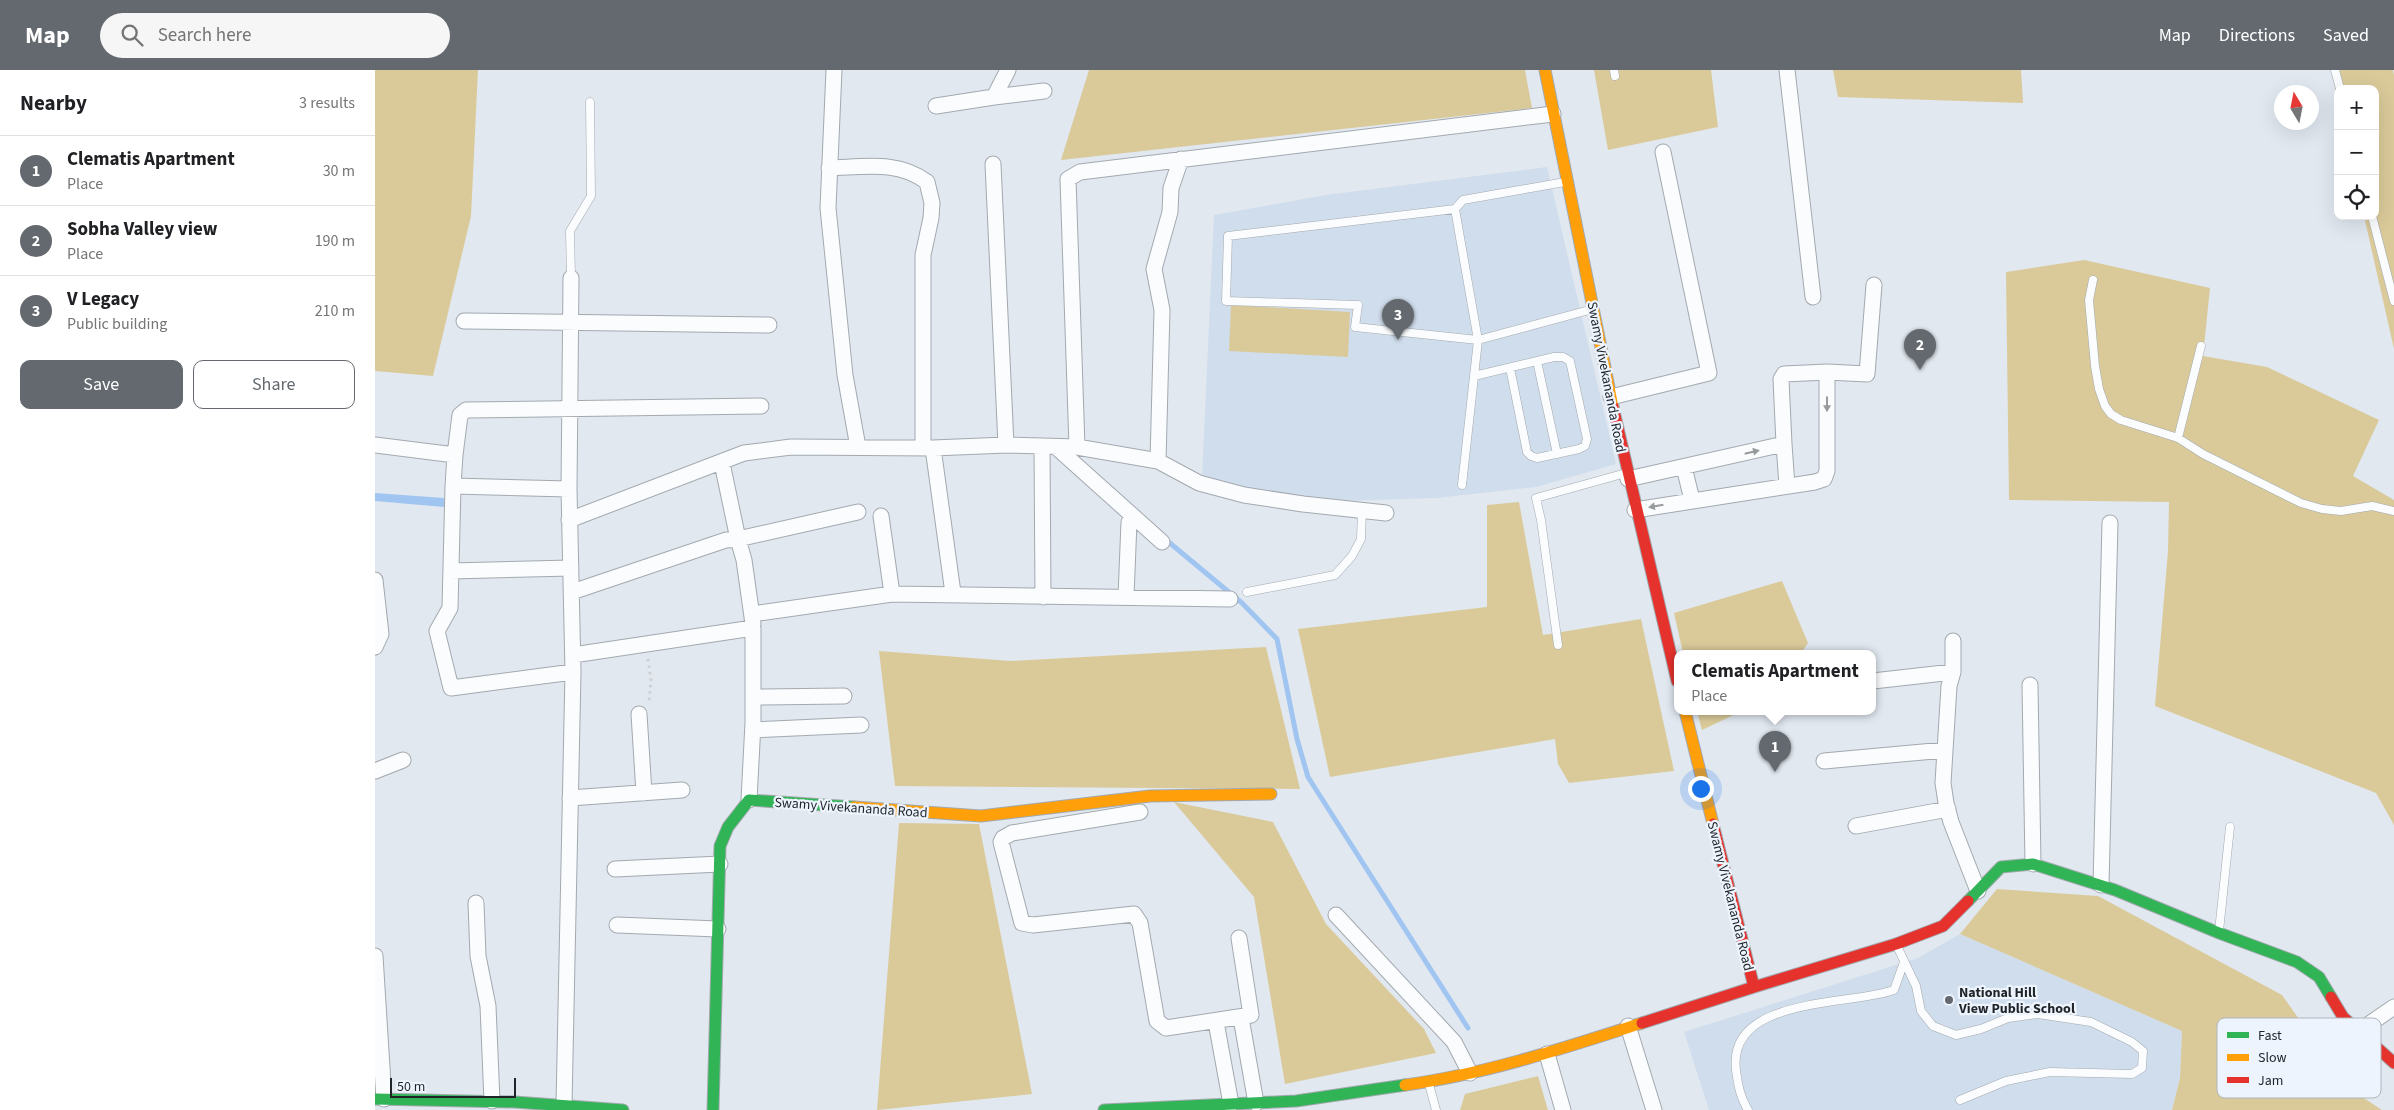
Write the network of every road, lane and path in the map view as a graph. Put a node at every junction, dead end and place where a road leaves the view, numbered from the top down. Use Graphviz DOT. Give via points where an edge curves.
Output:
graph roads {
  1 [pos="833,70"];
  2 [pos="1008,70"];
  3 [pos="1545,70"];
  4 [pos="1787,70"];
  5 [pos="2335,70"];
  6 [pos="2339,85"];
  7 [pos="1044,91"];
  8 [pos="994,96"];
  9 [pos="590,102"];
  10 [pos="936,106"];
  11 [pos="1553,114"];
  12 [pos="1663,152"];
  13 [pos="1181,159"];
  14 [pos="993,164"];
  15 [pos="829,168"];
  16 [pos="1567,182"];
  17 [pos="1455,208"];
  18 [pos="2373,220"];
  19 [pos="571,278"];
  20 [pos="2093,280"];
  21 [pos="1873,285"];
  22 [pos="1813,297"];
  23 [pos="2394,301"];
  24 [pos="1593,309"];
  25 [pos="464,321"];
  26 [pos="570,323"];
  27 [pos="769,325"];
  28 [pos="1478,340"];
  29 [pos="2201,346"];
  30 [pos="1537,361"];
  31 [pos="1510,368"];
  32 [pos="1827,372"];
  33 [pos="1474,376"];
  34 [pos="1611,397"];
  35 [pos="761,406"];
  36 [pos="569,407"];
  37 [pos="2178,438"];
  38 [pos="375,444"];
  39 [pos="1784,444"];
  40 [pos="1006,445"];
  41 [pos="1049,446"];
  42 [pos="857,447"];
  43 [pos="928,447"];
  44 [pos="1077,447"];
  45 [pos="1557,454"];
  46 [pos="455,455"];
  47 [pos="1158,461"];
  48 [pos="722,463"];
  49 [pos="1684,467"];
  50 [pos="1627,476"];
  51 [pos="453,486"];
  52 [pos="1462,486"];
  53 [pos="1787,486"];
  54 [pos="569,489"];
  55 [pos="1692,500"];
  56 [pos="1362,510"];
  57 [pos="1635,510"];
  58 [pos="2394,511"];
  59 [pos="858,512"];
  60 [pos="1386,513"];
  61 [pos="881,516"];
  62 [pos="569,520"];
  63 [pos="1129,522"];
  64 [pos="2110,523"];
  65 [pos="738,539"];
  66 [pos="1162,542"];
  67 [pos="571,568"];
  68 [pos="451,571"];
  69 [pos="375,580"];
  70 [pos="572,592"];
  71 [pos="1247,592"];
  72 [pos="953,593"];
  73 [pos="892,594"];
  74 [pos="1126,596"];
  75 [pos="1043,598"];
  76 [pos="1230,599"];
  77 [pos="753,621"];
  78 [pos="1953,641"];
  79 [pos="647,644"];
  80 [pos="1559,645"];
  81 [pos="375,647"];
  82 [pos="573,655"];
  83 [pos="1674,669"];
  84 [pos="573,672"];
  85 [pos="1953,672"];
  86 [pos="1876,681"];
  87 [pos="2030,685"];
  88 [pos="844,696"];
  89 [pos="753,697"];
  90 [pos="639,714"];
  91 [pos="1686,715"];
  92 [pos="861,725"];
  93 [pos="753,730"];
  94 [pos="1945,750"];
  95 [pos="403,760"];
  96 [pos="1824,761"];
  97 [pos="375,772"];
  98 [pos="683,790"];
  99 [pos="644,793"];
  100 [pos="1271,794"];
  101 [pos="570,798"];
  102 [pos="749,800"];
  103 [pos="1948,809"];
  104 [pos="1140,812"];
  105 [pos="1856,826"];
  106 [pos="2230,827"];
  107 [pos="719,864"];
  108 [pos="2033,864"];
  109 [pos="615,869"];
  110 [pos="2101,885"];
  111 [pos="1978,891"];
  112 [pos="477,903"];
  113 [pos="1336,915"];
  114 [pos="617,925"];
  115 [pos="718,929"];
  116 [pos="2219,933"];
  117 [pos="1239,938"];
  118 [pos="1896,944"];
  119 [pos="375,956"];
  120 [pos="1904,962"];
  121 [pos="1754,987"];
  122 [pos="2394,1006"];
  123 [pos="1241,1018"];
  124 [pos="2344,1018"];
  125 [pos="2377,1018"];
  126 [pos="1216,1022"];
  127 [pos="1628,1026"];
  128 [pos="2381,1051"];
  129 [pos="1547,1054"];
  130 [pos="2394,1063"];
  131 [pos="1470,1073"];
  132 [pos="1429,1082"];
  133 [pos="379,1099"];
  134 [pos="1960,1100"];
  135 [pos="492,1101"];
  136 [pos="1256,1103"];
  137 [pos="1231,1104"];
  138 [pos="428,1105"];
  139 [pos="564,1105"];
  140 [pos="514,1106"];
  141 [pos="600,1109"];
  142 [pos="623,1110"];
  143 [pos="713,1110"];
  144 [pos="1104,1110"];
  145 [pos="1436,1110"];
  146 [pos="1563,1110"];
  147 [pos="1654,1110"];
  148 [pos="1748,1110"];
  1 -- 15 [label="street"];
  2 -- 8 [label="street"];
  3 -- 11 [label="street, Swamy Vivekananda Road"];
  4 -- 22 [label="street"];
  5 -- 6 [label="lane"];
  7 -- 8 [label="street"];
  8 -- 10 [label="street"];
  9 -- 19 [label="lane" via="591,196 570,231"];
  11 -- 13 [label="street"];
  11 -- 16 [label="street, Swamy Vivekananda Road"];
  12 -- 34 [label="street" via="1709,373"];
  13 -- 44 [label="street" via="1080,172 1068,179"];
  13 -- 47 [label="street" via="1171,188 1170,212 1155,269 1162,310"];
  14 -- 40 [label="street"];
  15 -- 42 [label="street" via="828,208 833,270"];
  15 -- 43 [label="street" via="901,168 916,173 927,182 932,203 923,255"];
  16 -- 17 [label="lane" via="1463,200"];
  16 -- 24 [label="street, Swamy Vivekananda Road"];
  17 -- 28 [label="lane"];
  17 -- 28 [label="lane" via="1229,236 1226,301 1358,305 1355,327"];
  18 -- 23 [label="lane"];
  19 -- 26 [label="street"];
  20 -- 37 [label="lane" via="2089,300 2095,366 2105,406 2121,420"];
  21 -- 32 [label="street" via="1867,374"];
  24 -- 28 [label="lane"];
  24 -- 34 [label="street, Swamy Vivekananda Road"];
  25 -- 26 [label="street"];
  26 -- 27 [label="street"];
  26 -- 36 [label="street"];
  28 -- 33 [label="lane"];
  29 -- 37 [label="lane"];
  30 -- 31 [label="lane"];
  30 -- 45 [label="lane"];
  30 -- 45 [label="lane" via="1563,357 1570,361 1587,439 1585,446"];
  31 -- 33 [label="lane"];
  31 -- 45 [label="lane" via="1527,452 1537,458"];
  32 -- 39 [label="street" via="1784,374 1781,379"];
  32 -- 53 [label="street, one-way" via="1827,471 1824,478 1815,482"];
  33 -- 52 [label="lane"];
  34 -- 50 [label="street, Swamy Vivekananda Road"];
  35 -- 36 [label="street"];
  36 -- 46 [label="street" via="466,410 460,415"];
  36 -- 54 [label="street"];
  37 -- 58 [label="lane" via="2301,503 2341,511 2372,506"];
  38 -- 46 [label="street"];
  49 -- 39 [label="street, one-way"];
  39 -- 53 [label="street"];
  40 -- 41 [label="street"];
  40 -- 43 [label="street"];
  41 -- 44 [label="street"];
  41 -- 66 [label="street"];
  41 -- 75 [label="street"];
  42 -- 43 [label="street"];
  42 -- 48 [label="street" via="791,447 744,453"];
  43 -- 72 [label="street"];
  44 -- 47 [label="street"];
  46 -- 51 [label="street"];
  47 -- 56 [label="street" via="1199,483 1244,495"];
  48 -- 62 [label="street"];
  48 -- 65 [label="street"];
  49 -- 50 [label="street"];
  49 -- 55 [label="street"];
  50 -- 57 [label="street, Swamy Vivekananda Road"];
  50 -- 80 [label="lane" via="1536,498"];
  51 -- 54 [label="street"];
  51 -- 68 [label="street"];
  53 -- 55 [label="street"];
  54 -- 62 [label="street"];
  55 -- 57 [label="street, one-way"];
  56 -- 60 [label="street"];
  56 -- 71 [label="lane" via="1361,539 1352,556 1335,575"];
  57 -- 83 [label="street, Swamy Vivekananda Road"];
  59 -- 65 [label="street"];
  61 -- 73 [label="street"];
  62 -- 67 [label="street"];
  63 -- 74 [label="street"];
  64 -- 110 [label="street"];
  65 -- 70 [label="street" via="726,540"];
  65 -- 77 [label="street"];
  67 -- 68 [label="street"];
  67 -- 70 [label="street"];
  68 -- 84 [label="street" via="450,608 437,631 451,688"];
  69 -- 81 [label="street" via="381,634"];
  70 -- 82 [label="street"];
  72 -- 73 [label="street"];
  72 -- 75 [label="street"];
  73 -- 77 [label="street"];
  74 -- 75 [label="street"];
  74 -- 76 [label="street"];
  77 -- 79 [label="street"];
  77 -- 89 [label="street"];
  78 -- 85 [label="street"];
  79 -- 82 [label="street"];
  79 -- 90 [label="path" via="651,694"];
  82 -- 84 [label="street"];
  84 -- 101 [label="street"];
  85 -- 86 [label="street"];
  85 -- 94 [label="street" via="1949,686"];
  87 -- 108 [label="street"];
  88 -- 89 [label="street"];
  89 -- 93 [label="street"];
  90 -- 99 [label="street"];
  91 -- 121 [label="street, Swamy Vivekananda Road"];
  92 -- 93 [label="street"];
  93 -- 102 [label="street"];
  94 -- 96 [label="street"];
  94 -- 103 [label="street" via="1943,783"];
  95 -- 97 [label="street"];
  98 -- 99 [label="street"];
  99 -- 101 [label="street"];
  100 -- 102 [label="street, Swamy Vivekananda Road" via="1150,796 981,816"];
  101 -- 139 [label="street"];
  102 -- 107 [label="street" via="727,827 720,846"];
  103 -- 105 [label="street"];
  103 -- 111 [label="street"];
  104 -- 126 [label="street" via="1012,833 1003,838 1001,842 1019,919 1033,925 1134,914 1140,923 1159,1025 1167,1028"];
  106 -- 116 [label="lane"];
  107 -- 109 [label="street"];
  107 -- 115 [label="street"];
  108 -- 110 [label="street"];
  108 -- 111 [label="street" via="2001,868"];
  110 -- 116 [label="street"];
  111 -- 118 [label="street" via="1943,926"];
  112 -- 135 [label="street" via="478,956 488,1006"];
  113 -- 131 [label="street" via="1454,1042"];
  114 -- 115 [label="street"];
  115 -- 143 [label="street"];
  116 -- 124 [label="street" via="2297,962 2319,977"];
  117 -- 123 [label="street" via="1252,1012"];
  118 -- 120 [label="lane"];
  118 -- 121 [label="street"];
  119 -- 133 [label="street"];
  120 -- 134 [label="lane" via="1916,986 1921,1011 1933,1026 1956,1035 2007,1018 2038,1014 2091,1022 2132,1042 2143,1051 2142,1068 2133,1074 2050,1072 2006,1081"];
  120 -- 148 [label="lane" via="1894,990 1882,995 1854,997 1794,1010 1765,1018 1753,1026 1737,1051 1736,1064 1740,1096"];
  121 -- 127 [label="street, Swamy Vivekananda Road"];
  122 -- 125 [label="street"];
  123 -- 126 [label="street"];
  123 -- 136 [label="street"];
  126 -- 137 [label="street"];
  127 -- 129 [label="street, Swamy Vivekananda Road"];
  127 -- 147 [label="street"];
  128 -- 130 [label="street"];
  129 -- 131 [label="street, Swamy Vivekananda Road"];
  129 -- 146 [label="street"];
  131 -- 132 [label="street, Swamy Vivekananda Road"];
  132 -- 136 [label="street, Swamy Vivekananda Road" via="1296,1102"];
  132 -- 145 [label="lane"];
  133 -- 138 [label="street"];
  135 -- 138 [label="street"];
  135 -- 140 [label="street"];
  136 -- 137 [label="street, Swamy Vivekananda Road"];
  137 -- 144 [label="street, Swamy Vivekananda Road"];
  139 -- 140 [label="street"];
  139 -- 141 [label="street"];
  141 -- 142 [label="street"];
}
